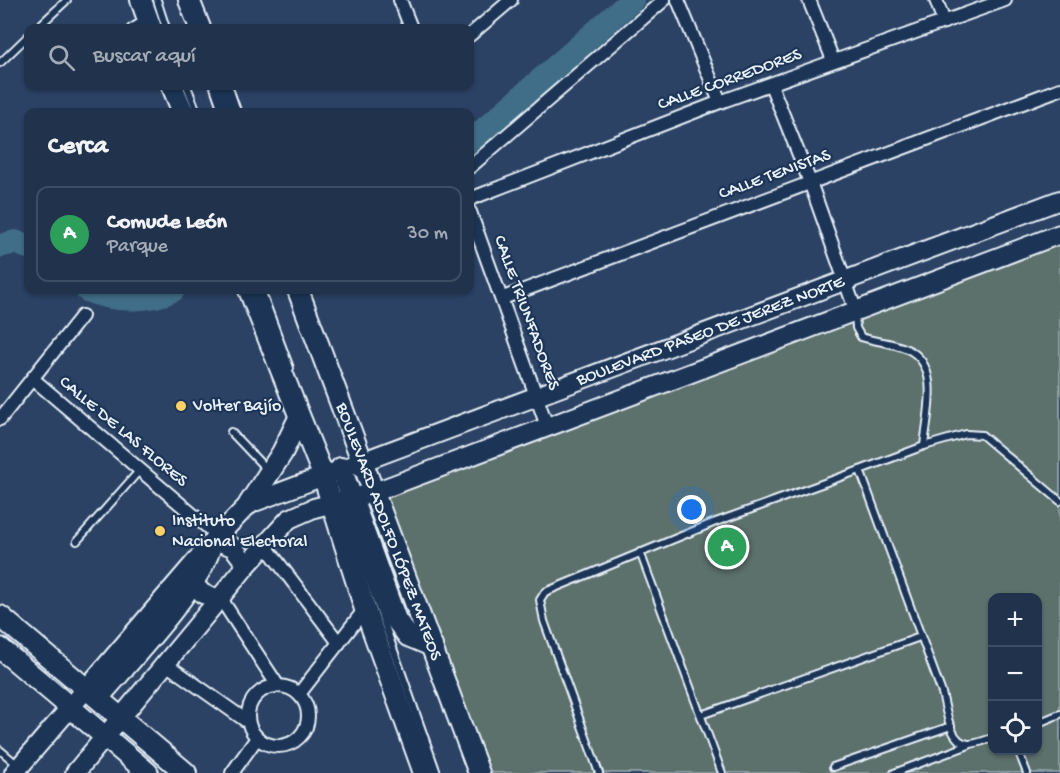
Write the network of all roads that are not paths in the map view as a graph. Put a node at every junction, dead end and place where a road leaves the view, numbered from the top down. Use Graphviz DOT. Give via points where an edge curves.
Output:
graph roads {
  1 [pos="67,0"];
  2 [pos="156,0"];
  3 [pos="189,0"];
  4 [pos="400,0"];
  5 [pos="511,0"];
  6 [pos="664,0"];
  7 [pos="678,0"];
  8 [pos="810,0"];
  9 [pos="936,0"];
  10 [pos="1005,0"];
  11 [pos="944,22"];
  12 [pos="41,24"];
  13 [pos="165,24"];
  14 [pos="198,24"];
  15 [pos="409,24"];
  16 [pos="474,32"];
  17 [pos="24,40"];
  18 [pos="833,60"];
  19 [pos="0,63"];
  20 [pos="771,85"];
  21 [pos="1060,89"];
  22 [pos="174,90"];
  23 [pos="189,90"];
  24 [pos="222,90"];
  25 [pos="720,102"];
  26 [pos="181,108"];
  27 [pos="195,108"];
  28 [pos="228,108"];
  29 [pos="474,164"];
  30 [pos="810,182"];
  31 [pos="474,197"];
  32 [pos="1060,200"];
  33 [pos="474,222"];
  34 [pos="1060,234"];
  35 [pos="846,278"];
  36 [pos="251,294"];
  37 [pos="263,294"];
  38 [pos="299,294"];
  39 [pos="503,298"];
  40 [pos="855,309"];
  41 [pos="82,316"];
  42 [pos="292,372"];
  43 [pos="33,379"];
  44 [pos="537,396"];
  45 [pos="304,417"];
  46 [pos="0,419"];
  47 [pos="547,426"];
  48 [pos="231,432"];
  49 [pos="924,446"];
  50 [pos="360,461"];
  51 [pos="860,470"];
  52 [pos="139,471"];
  53 [pos="270,472"];
  54 [pos="331,472"];
  55 [pos="372,493"];
  56 [pos="1060,501"];
  57 [pos="342,502"];
  58 [pos="249,504"];
  59 [pos="214,540"];
  60 [pos="77,541"];
  61 [pos="265,545"];
  62 [pos="640,552"];
  63 [pos="248,565"];
  64 [pos="193,583"];
  65 [pos="220,599"];
  66 [pos="365,609"];
  67 [pos="0,616"];
  68 [pos="920,637"];
  69 [pos="339,643"];
  70 [pos="432,646"];
  71 [pos="0,648"];
  72 [pos="166,664"];
  73 [pos="278,686"];
  74 [pos="92,693"];
  75 [pos="299,694"];
  76 [pos="70,705"];
  77 [pos="1060,714"];
  78 [pos="700,715"];
  79 [pos="122,718"];
  80 [pos="1042,721"];
  81 [pos="248,722"];
  82 [pos="951,726"];
  83 [pos="105,737"];
  84 [pos="257,738"];
  85 [pos="988,739"];
  86 [pos="970,744"];
  87 [pos="0,750"];
  88 [pos="1020,755"];
  89 [pos="833,767"];
  90 [pos="16,770"];
  91 [pos="75,773"];
  92 [pos="148,773"];
  93 [pos="186,773"];
  94 [pos="232,773"];
  95 [pos="424,773"];
  96 [pos="437,773"];
  97 [pos="479,773"];
  98 [pos="599,773"];
  99 [pos="722,773"];
  100 [pos="894,773"];
  101 [pos="1027,773"];
  1 -- 12 [label="lane"];
  2 -- 13 [label="lane"];
  3 -- 14 [label="main road"];
  4 -- 15 [label="street"];
  5 -- 16 [label="street"];
  6 -- 29 [label="street"];
  7 -- 25 [label="street"];
  8 -- 18 [label="street"];
  9 -- 11 [label="street"];
  10 -- 11 [label="street, CALLE CORREDORES"];
  11 -- 18 [label="street, CALLE CORREDORES"];
  17 -- 19 [label="lane"];
  18 -- 20 [label="street, CALLE CORREDORES"];
  20 -- 25 [label="street, CALLE CORREDORES"];
  20 -- 30 [label="street"];
  21 -- 30 [label="street, CALLE TENISTAS"];
  22 -- 26 [label="main road"];
  23 -- 27 [label="lane"];
  24 -- 28 [label="main road"];
  25 -- 31 [label="street, CALLE CORREDORES"];
  30 -- 35 [label="street"];
  30 -- 39 [label="street, CALLE TENISTAS"];
  32 -- 35 [label="main road, BOULEVARD PASEO DE JEREZ NORTE"];
  33 -- 39 [label="street, CALLE TRIUNFADORES"];
  34 -- 40 [label="main road, BOULEVARD PASEO DE JEREZ NORTE"];
  35 -- 40 [label="street"];
  35 -- 44 [label="main road, BOULEVARD PASEO DE JEREZ NORTE"];
  36 -- 45 [label="main road"];
  37 -- 42 [label="lane"];
  38 -- 50 [label="main road, BOULEVARD ADOLFO LÓPEZ MATEOS"];
  39 -- 44 [label="street, CALLE TRIUNFADORES"];
  40 -- 47 [label="main road, BOULEVARD PASEO DE JEREZ NORTE"];
  40 -- 49 [label="lane" via="856,328 861,337 907,349 921,357 927,368"];
  41 -- 43 [label="street"];
  43 -- 46 [label="street"];
  43 -- 52 [label="street, CALLE DE LAS FLORES"];
  44 -- 47 [label="street, CALLE TRIUNFADORES"];
  44 -- 50 [label="main road, BOULEVARD PASEO DE JEREZ NORTE"];
  45 -- 53 [label="main road"];
  45 -- 54 [label="main road"];
  47 -- 55 [label="main road, BOULEVARD PASEO DE JEREZ NORTE"];
  48 -- 53 [label="lane"];
  49 -- 51 [label="lane"];
  49 -- 56 [label="lane" via="966,434 982,435"];
  50 -- 54 [label="main road, BOULEVARD PASEO DE JEREZ NORTE"];
  50 -- 55 [label="main road, BOULEVARD ADOLFO LÓPEZ MATEOS"];
  51 -- 62 [label="lane"];
  51 -- 68 [label="lane"];
  52 -- 59 [label="street, CALLE DE LAS FLORES"];
  52 -- 60 [label="lane"];
  53 -- 58 [label="main road"];
  54 -- 57 [label="main road"];
  54 -- 58 [label="main road, BOULEVARD PASEO DE JEREZ NORTE"];
  55 -- 57 [label="main road, BOULEVARD PASEO DE JEREZ NORTE"];
  55 -- 70 [label="main road, BOULEVARD ADOLFO LÓPEZ MATEOS"];
  57 -- 61 [label="main road, BOULEVARD PASEO DE JEREZ NORTE" via="289,519"];
  57 -- 66 [label="main road"];
  57 -- 70 [label="main road" via="396,620 408,636"];
  57 -- 96 [label="lane"];
  58 -- 59 [label="main road"];
  59 -- 63 [label="main road" via="233,547"];
  59 -- 64 [label="main road"];
  59 -- 74 [label="main road"];
  61 -- 63 [label="main road, BOULEVARD PASEO DE JEREZ NORTE"];
  61 -- 69 [label="street"];
  62 -- 78 [label="lane"];
  62 -- 98 [label="lane" via="554,586 540,600"];
  63 -- 65 [label="main road, BOULEVARD PASEO DE JEREZ NORTE"];
  64 -- 65 [label="main road" via="203,594"];
  64 -- 74 [label="main road"];
  65 -- 72 [label="main road, BOULEVARD PASEO DE JEREZ NORTE"];
  65 -- 73 [label="street"];
  66 -- 69 [label="street"];
  66 -- 95 [label="main road"];
  67 -- 74 [label="main road"];
  68 -- 78 [label="lane"];
  68 -- 82 [label="lane"];
  69 -- 75 [label="street"];
  70 -- 97 [label="main road, BOULEVARD ADOLFO LÓPEZ MATEOS"];
  71 -- 76 [label="main road"];
  72 -- 79 [label="main road, BOULEVARD PASEO DE JEREZ NORTE"];
  72 -- 81 [label="street"];
  73 -- 75 [label="street"];
  73 -- 81 [label="street" via="265,688 254,697 248,709"];
  74 -- 76 [label="main road"];
  74 -- 79 [label="main road"];
  75 -- 84 [label="street" via="308,716 300,737 287,746 271,746"];
  76 -- 83 [label="main road"];
  76 -- 90 [label="main road"];
  77 -- 80 [label="lane"];
  78 -- 99 [label="lane"];
  79 -- 83 [label="main road, BOULEVARD PASEO DE JEREZ NORTE"];
  79 -- 93 [label="main road"];
  81 -- 84 [label="street"];
  82 -- 86 [label="lane" via="957,738"];
  82 -- 89 [label="lane"];
  83 -- 91 [label="main road, BOULEVARD PASEO DE JEREZ NORTE"];
  83 -- 92 [label="main road"];
  84 -- 94 [label="street"];
  85 -- 86 [label="lane"];
  86 -- 100 [label="lane"];
  87 -- 90 [label="lane"];
  88 -- 101 [label="lane"];
}
